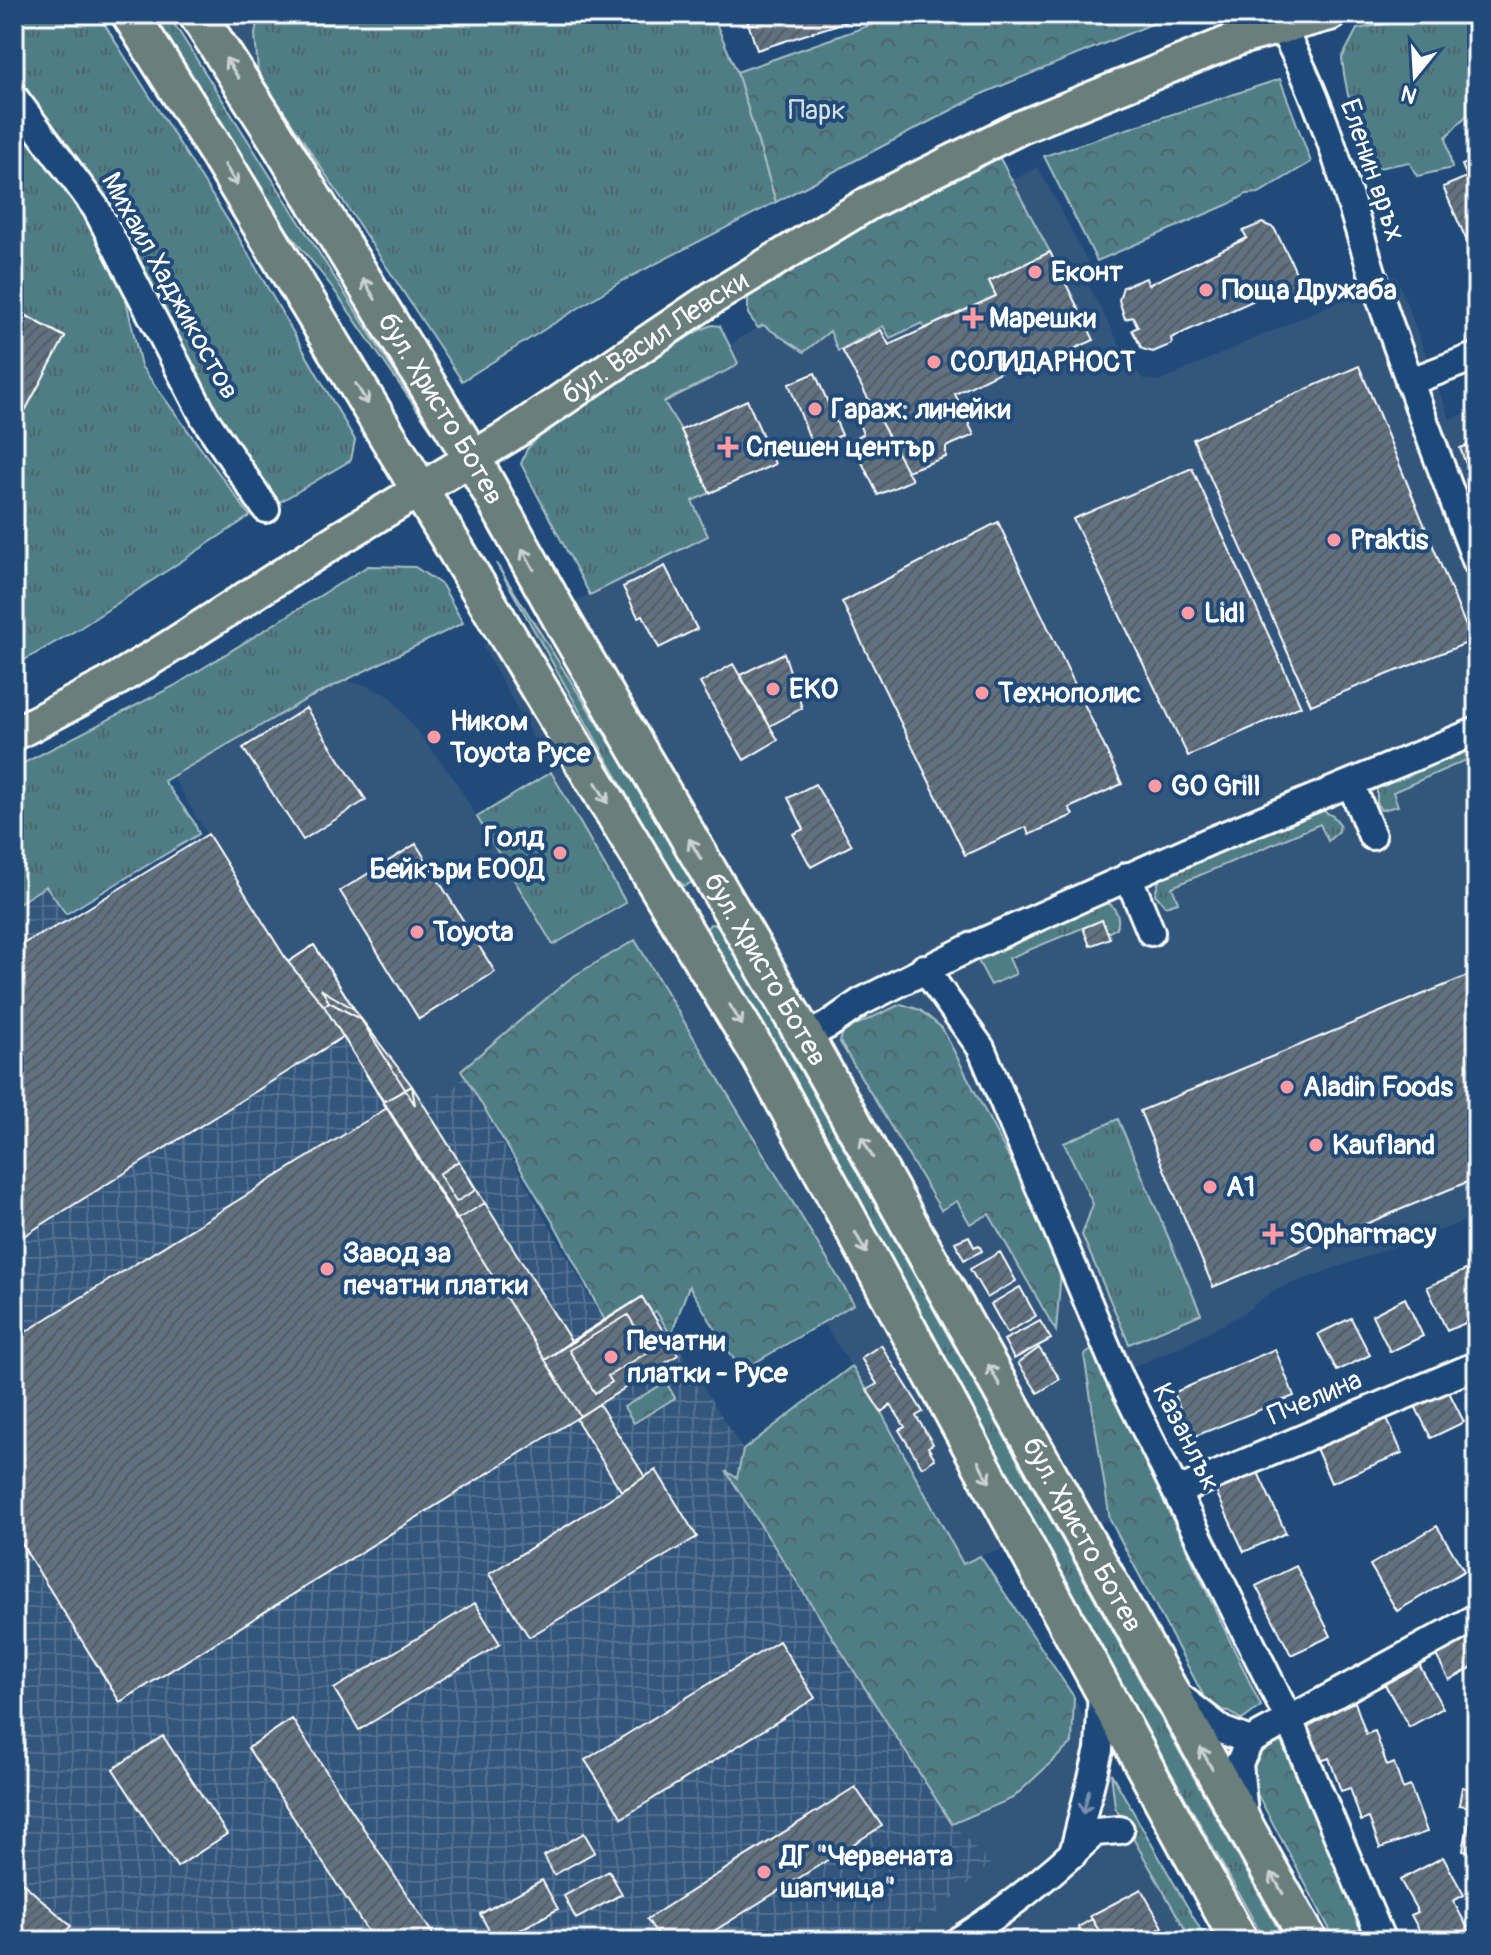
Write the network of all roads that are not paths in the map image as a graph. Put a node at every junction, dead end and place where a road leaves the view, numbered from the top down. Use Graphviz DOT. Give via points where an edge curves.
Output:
graph roads {
  1 [pos="130,14"];
  2 [pos="197,14"];
  3 [pos="1330,14"];
  4 [pos="1278,20"];
  5 [pos="14,97"];
  6 [pos="1477,356"];
  7 [pos="1409,382"];
  8 [pos="472,458"];
  9 [pos="421,491"];
  10 [pos="266,509"];
  11 [pos="1477,563"];
  12 [pos="1477,731"];
  13 [pos="14,734"];
  14 [pos="1351,784"];
  15 [pos="1372,836"];
  16 [pos="1128,876"];
  17 [pos="729,906"];
  18 [pos="684,928"];
  19 [pos="1151,932"];
  20 [pos="924,968"];
  21 [pos="805,1037"];
  22 [pos="1477,1365"];
  23 [pos="1178,1491"];
  24 [pos="1477,1617"];
  25 [pos="1167,1688"];
  26 [pos="1102,1691"];
  27 [pos="1289,1720"];
  28 [pos="1250,1741"];
  29 [pos="1244,1826"];
  30 [pos="1120,1830"];
  31 [pos="1073,1854"];
  32 [pos="958,1941"];
  33 [pos="1239,1941"];
  34 [pos="1309,1941"];
  35 [pos="1382,1941"];
  1 -- 9 [label="highway, бул. Христо Ботев, one-way"];
  8 -- 2 [label="highway, бул. Христо Ботев, one-way"];
  3 -- 4 [label="main road, бул. Васил Левски"];
  4 -- 7 [label="street, Еленин връх" via="1299,59 1335,156"];
  4 -- 8 [label="main road, бул. Васил Левски" via="1019,128 869,203 714,297"];
  5 -- 10 [label="street, Михаил Хаджикостов" via="96,208 205,419"];
  6 -- 7 [label="street"];
  7 -- 11 [label="street, Еленин връх"];
  8 -- 9 [label="main road, бул. Васил Левски"];
  17 -- 8 [label="highway, бул. Христо Ботев, one-way"];
  9 -- 13 [label="main road, бул. Васил Левски" via="109,684"];
  9 -- 18 [label="highway, бул. Христо Ботев, one-way"];
  12 -- 14 [label="street"];
  14 -- 15 [label="street"];
  14 -- 16 [label="street"];
  16 -- 19 [label="street"];
  16 -- 20 [label="street"];
  17 -- 18 [label="highway"];
  17 -- 21 [label="highway, бул. Христо Ботев"];
  18 -- 26 [label="highway, бул. Христо Ботев, one-way" via="761,1058"];
  20 -- 21 [label="street"];
  20 -- 23 [label="street, Казанлък" via="981,1048 1118,1374"];
  25 -- 21 [label="highway, бул. Христо Ботев, one-way"];
  22 -- 23 [label="street, Пчелина"];
  23 -- 27 [label="street, Казанлък"];
  24 -- 27 [label="street"];
  25 -- 28 [label="street" via="1224,1731"];
  29 -- 25 [label="highway, бул. Христо Ботев, one-way"];
  26 -- 31 [label="street, one-way" via="1099,1750"];
  26 -- 33 [label="highway, бул. Христо Ботев"];
  27 -- 28 [label="street"];
  27 -- 35 [label="street, Казанлък"];
  28 -- 29 [label="street" via="1239,1763"];
  34 -- 29 [label="highway, бул. Христо Ботев, one-way"];
  30 -- 31 [label="street" via="1095,1832"];
  31 -- 32 [label="street"];
}
